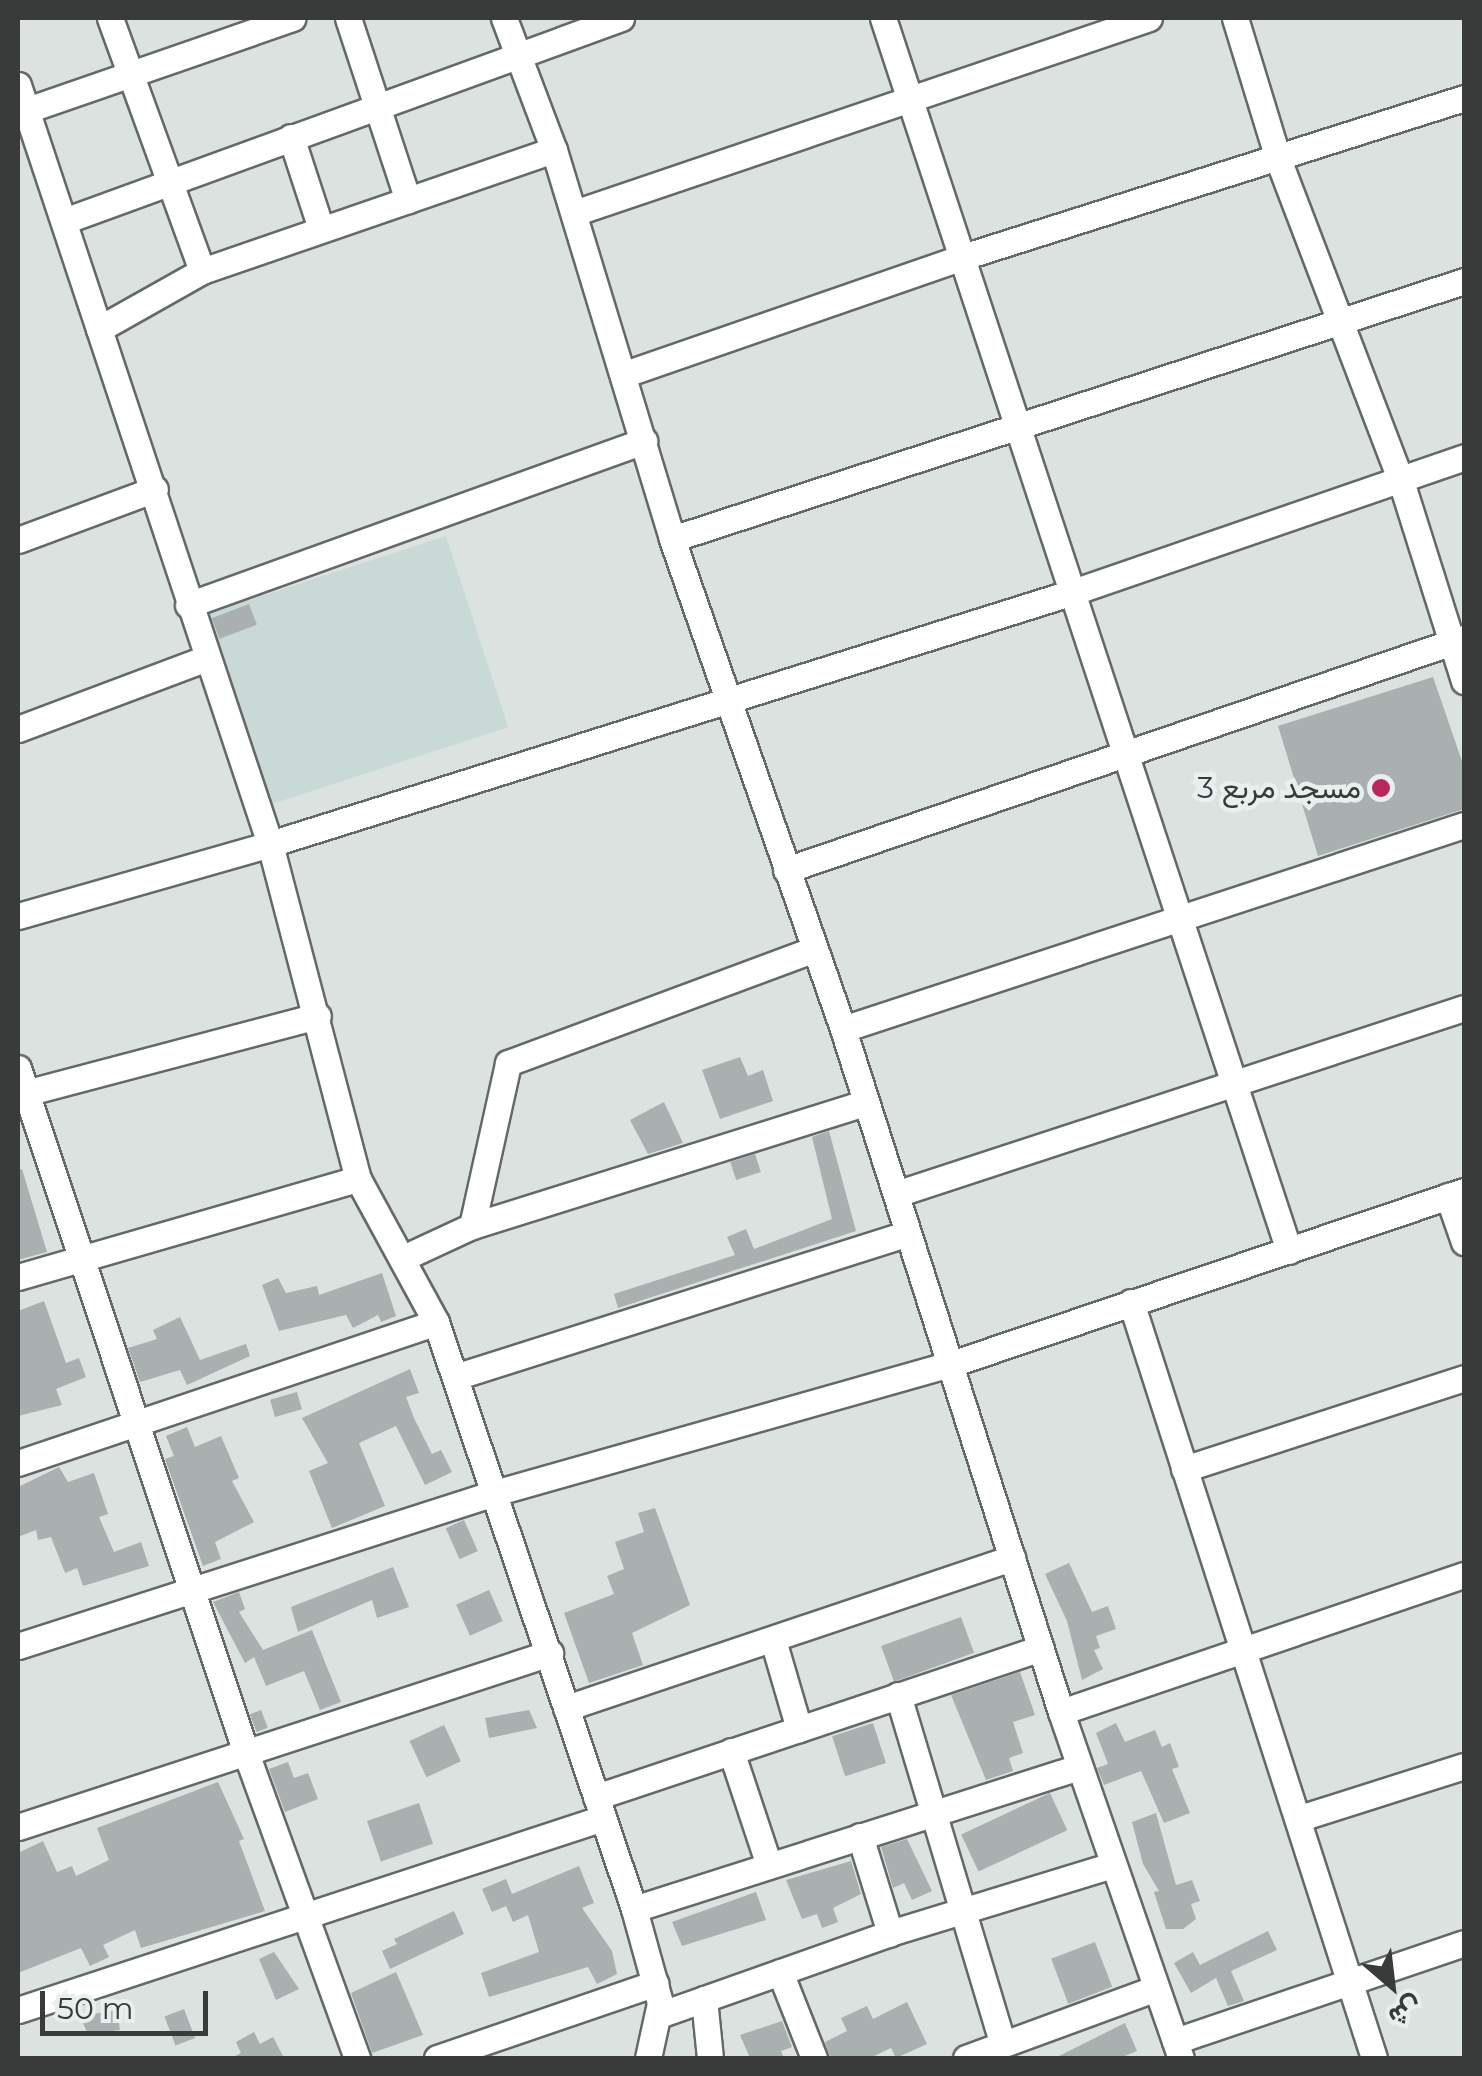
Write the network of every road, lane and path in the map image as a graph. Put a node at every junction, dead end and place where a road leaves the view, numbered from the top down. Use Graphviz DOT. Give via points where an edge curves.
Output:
graph roads {
  1 [pos="110,18"];
  2 [pos="293,18"];
  3 [pos="348,18"];
  4 [pos="504,18"];
  5 [pos="621,18"];
  6 [pos="884,18"];
  7 [pos="1150,18"];
  8 [pos="1235,18"];
  9 [pos="263,23"];
  10 [pos="517,54"];
  11 [pos="134,76"];
  12 [pos="18,84"];
  13 [pos="912,97"];
  14 [pos="1464,98"];
  15 [pos="376,106"];
  16 [pos="27,110"];
  17 [pos="290,138"];
  18 [pos="554,150"];
  19 [pos="29,152"];
  20 [pos="1278,159"];
  21 [pos="172,181"];
  22 [pos="408,200"];
  23 [pos="574,213"];
  24 [pos="64,220"];
  25 [pos="321,229"];
  26 [pos="966,256"];
  27 [pos="202,271"];
  28 [pos="1464,281"];
  29 [pos="1336,320"];
  30 [pos="99,329"];
  31 [pos="625,374"];
  32 [pos="1018,426"];
  33 [pos="644,440"];
  34 [pos="1464,457"];
  35 [pos="1400,478"];
  36 [pos="155,489"];
  37 [pos="672,539"];
  38 [pos="18,540"];
  39 [pos="1073,592"];
  40 [pos="188,605"];
  41 [pos="1458,640"];
  42 [pos="204,659"];
  43 [pos="1464,681"];
  44 [pos="727,697"];
  45 [pos="18,729"];
  46 [pos="1126,753"];
  47 [pos="1464,825"];
  48 [pos="270,844"];
  49 [pos="786,870"];
  50 [pos="18,916"];
  51 [pos="1182,916"];
  52 [pos="815,949"];
  53 [pos="1464,1008"];
  54 [pos="318,1016"];
  55 [pos="843,1029"];
  56 [pos="18,1068"];
  57 [pos="1238,1084"];
  58 [pos="22,1094"];
  59 [pos="865,1103"];
  60 [pos="358,1179"];
  61 [pos="1456,1193"];
  62 [pos="896,1194"];
  63 [pos="472,1226"];
  64 [pos="907,1234"];
  65 [pos="1464,1242"];
  66 [pos="1288,1250"];
  67 [pos="79,1257"];
  68 [pos="403,1258"];
  69 [pos="18,1277"];
  70 [pos="1131,1302"];
  71 [pos="436,1322"];
  72 [pos="954,1364"];
  73 [pos="455,1378"];
  74 [pos="1464,1378"];
  75 [pos="135,1425"];
  76 [pos="18,1463"];
  77 [pos="1184,1470"];
  78 [pos="494,1493"];
  79 [pos="1013,1558"];
  80 [pos="1464,1575"];
  81 [pos="191,1592"];
  82 [pos="773,1640"];
  83 [pos="18,1646"];
  84 [pos="1244,1646"];
  85 [pos="1041,1648"];
  86 [pos="550,1653"];
  87 [pos="898,1695"];
  88 [pos="566,1708"];
  89 [pos="1061,1712"];
  90 [pos="799,1729"];
  91 [pos="731,1751"];
  92 [pos="246,1753"];
  93 [pos="1464,1766"];
  94 [pos="1080,1767"];
  95 [pos="600,1808"];
  96 [pos="933,1812"];
  97 [pos="1300,1818"];
  98 [pos="18,1827"];
  99 [pos="860,1836"];
  100 [pos="1112,1865"];
  101 [pos="769,1866"];
  102 [pos="634,1909"];
  103 [pos="963,1910"];
  104 [pos="303,1916"];
  105 [pos="890,1933"];
  106 [pos="1464,1944"];
  107 [pos="780,1972"];
  108 [pos="1349,1981"];
  109 [pos="656,1983"];
  110 [pos="1156,1988"];
  111 [pos="704,1999"];
  112 [pos="18,2010"];
  113 [pos="659,2015"];
  114 [pos="1003,2044"];
  115 [pos="1178,2050"];
  116 [pos="357,2058"];
  117 [pos="437,2058"];
  118 [pos="648,2058"];
  119 [pos="710,2058"];
  120 [pos="814,2058"];
  121 [pos="966,2058"];
  122 [pos="1374,2058"];
  1 -- 11 [label="street"];
  2 -- 9 [label="street"];
  3 -- 15 [label="street"];
  4 -- 10 [label="street"];
  5 -- 10 [label="street"];
  6 -- 13 [label="street"];
  7 -- 13 [label="street"];
  8 -- 20 [label="street"];
  9 -- 11 [label="street"];
  10 -- 15 [label="street"];
  10 -- 18 [label="street"];
  11 -- 16 [label="street"];
  11 -- 21 [label="street"];
  12 -- 16 [label="street"];
  13 -- 23 [label="street"];
  13 -- 26 [label="street"];
  14 -- 20 [label="street"];
  15 -- 17 [label="street"];
  15 -- 22 [label="street"];
  16 -- 19 [label="street"];
  17 -- 21 [label="street"];
  17 -- 25 [label="street"];
  18 -- 22 [label="street"];
  18 -- 23 [label="street"];
  19 -- 24 [label="street"];
  20 -- 26 [label="street"];
  20 -- 29 [label="street"];
  21 -- 24 [label="street"];
  21 -- 27 [label="street"];
  22 -- 25 [label="street"];
  23 -- 31 [label="street"];
  24 -- 30 [label="street"];
  25 -- 27 [label="street"];
  26 -- 31 [label="street"];
  26 -- 32 [label="street"];
  27 -- 30 [label="street"];
  28 -- 29 [label="street"];
  29 -- 32 [label="street"];
  29 -- 35 [label="street"];
  30 -- 36 [label="street"];
  31 -- 33 [label="street"];
  32 -- 37 [label="street"];
  32 -- 39 [label="street"];
  33 -- 37 [label="street"];
  33 -- 40 [label="street"];
  34 -- 35 [label="street"];
  35 -- 39 [label="street"];
  35 -- 41 [label="street"];
  36 -- 38 [label="street"];
  36 -- 40 [label="street"];
  37 -- 44 [label="street"];
  39 -- 44 [label="street"];
  39 -- 46 [label="street"];
  40 -- 42 [label="street"];
  41 -- 43 [label="street"];
  41 -- 46 [label="street"];
  42 -- 45 [label="street"];
  42 -- 48 [label="street"];
  44 -- 48 [label="street"];
  44 -- 49 [label="street"];
  46 -- 49 [label="street"];
  46 -- 51 [label="street"];
  47 -- 51 [label="street"];
  48 -- 50 [label="street"];
  48 -- 54 [label="street"];
  49 -- 52 [label="street"];
  51 -- 55 [label="street"];
  51 -- 57 [label="street"];
  52 -- 55 [label="street"];
  52 -- 63 [label="street" via="508,1063"];
  53 -- 57 [label="street"];
  54 -- 58 [label="street"];
  54 -- 60 [label="street"];
  55 -- 59 [label="street"];
  56 -- 58 [label="street"];
  57 -- 62 [label="street"];
  57 -- 66 [label="street"];
  58 -- 67 [label="street"];
  59 -- 62 [label="street"];
  59 -- 63 [label="street"];
  60 -- 67 [label="street"];
  60 -- 68 [label="street"];
  61 -- 65 [label="street"];
  61 -- 66 [label="street"];
  62 -- 64 [label="street"];
  63 -- 68 [label="street"];
  64 -- 72 [label="street"];
  64 -- 73 [label="street"];
  66 -- 70 [label="street"];
  67 -- 69 [label="street"];
  67 -- 75 [label="street"];
  68 -- 71 [label="street"];
  70 -- 72 [label="street"];
  70 -- 77 [label="street"];
  71 -- 73 [label="street"];
  71 -- 75 [label="street"];
  72 -- 78 [label="street"];
  72 -- 79 [label="street"];
  73 -- 78 [label="street"];
  74 -- 77 [label="street"];
  75 -- 76 [label="street"];
  75 -- 81 [label="street"];
  77 -- 84 [label="street"];
  78 -- 81 [label="street"];
  78 -- 86 [label="street"];
  79 -- 82 [label="street"];
  79 -- 85 [label="street"];
  80 -- 84 [label="street"];
  81 -- 83 [label="street"];
  81 -- 92 [label="street"];
  82 -- 88 [label="street"];
  82 -- 90 [label="street"];
  84 -- 89 [label="street"];
  84 -- 97 [label="street"];
  85 -- 87 [label="street"];
  85 -- 89 [label="street"];
  86 -- 88 [label="street"];
  86 -- 92 [label="street"];
  87 -- 90 [label="street"];
  87 -- 96 [label="street"];
  88 -- 95 [label="street"];
  89 -- 94 [label="street"];
  90 -- 91 [label="street"];
  91 -- 95 [label="street"];
  91 -- 101 [label="street"];
  92 -- 98 [label="street"];
  92 -- 104 [label="street"];
  93 -- 97 [label="street"];
  94 -- 96 [label="street"];
  94 -- 100 [label="street"];
  95 -- 102 [label="street"];
  95 -- 104 [label="street"];
  96 -- 99 [label="street"];
  96 -- 103 [label="street"];
  97 -- 108 [label="street"];
  99 -- 101 [label="street"];
  99 -- 105 [label="street"];
  100 -- 103 [label="street"];
  100 -- 110 [label="street"];
  101 -- 102 [label="street"];
  102 -- 109 [label="street"];
  103 -- 105 [label="street"];
  103 -- 114 [label="street"];
  104 -- 112 [label="street"];
  104 -- 116 [label="street"];
  105 -- 107 [label="street"];
  106 -- 108 [label="street"];
  107 -- 111 [label="street"];
  107 -- 120 [label="street"];
  108 -- 115 [label="street"];
  108 -- 122 [label="street"];
  109 -- 113 [label="street"];
  109 -- 117 [label="street"];
  110 -- 114 [label="street"];
  110 -- 115 [label="street"];
  111 -- 113 [label="street"];
  111 -- 119 [label="street"];
  113 -- 118 [label="street"];
  114 -- 121 [label="street"];
}
